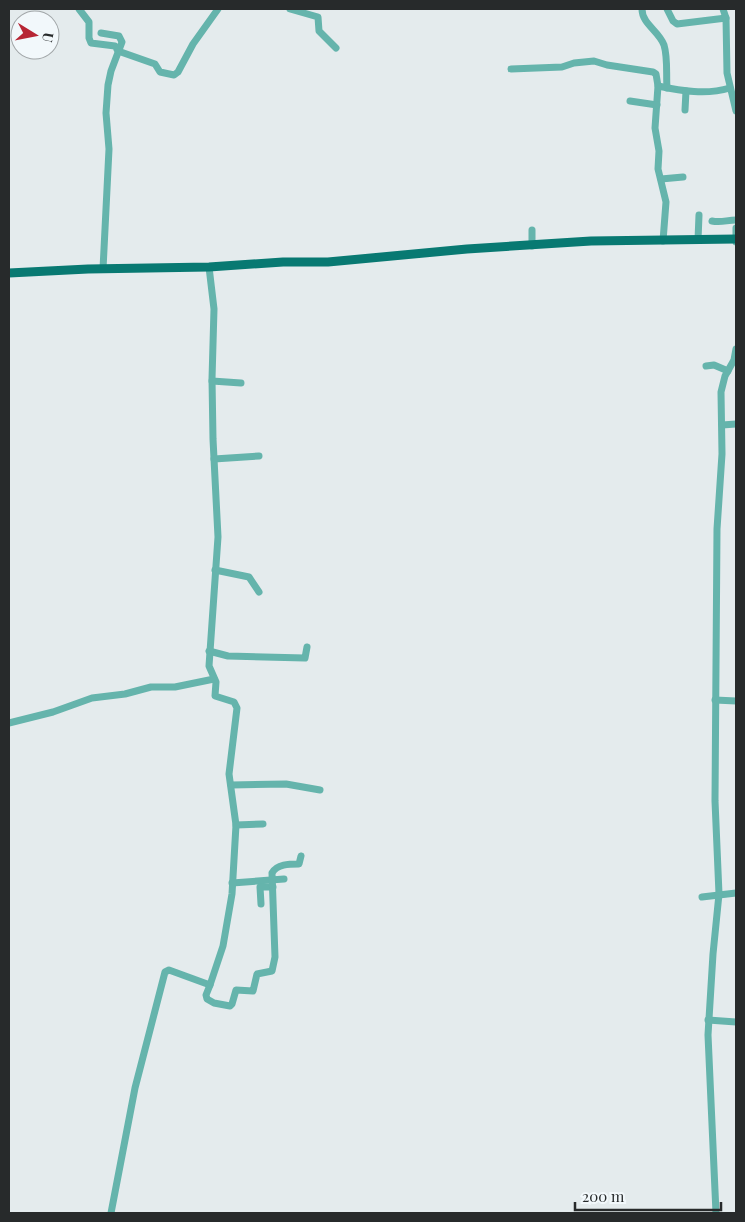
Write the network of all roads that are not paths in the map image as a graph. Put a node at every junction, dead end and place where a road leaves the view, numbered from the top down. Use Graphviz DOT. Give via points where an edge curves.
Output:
graph roads {
  1 [pos="79,9"];
  2 [pos="218,9"];
  3 [pos="290,9"];
  4 [pos="642,9"];
  5 [pos="668,9"];
  6 [pos="724,9"];
  7 [pos="723,18"];
  8 [pos="101,33"];
  9 [pos="336,48"];
  10 [pos="118,51"];
  11 [pos="512,69"];
  12 [pos="658,86"];
  13 [pos="667,88"];
  14 [pos="727,89"];
  15 [pos="686,91"];
  16 [pos="630,101"];
  17 [pos="657,105"];
  18 [pos="685,110"];
  19 [pos="736,111"];
  20 [pos="683,177"];
  21 [pos="661,179"];
  22 [pos="698,216"];
  23 [pos="734,220"];
  24 [pos="712,221"];
  25 [pos="736,228"];
  26 [pos="532,230"];
  27 [pos="698,240"];
  28 [pos="736,240"];
  29 [pos="663,241"];
  30 [pos="532,246"];
  31 [pos="209,267"];
  32 [pos="103,269"];
  33 [pos="9,273"];
  34 [pos="736,349"];
  35 [pos="706,366"];
  36 [pos="726,370"];
  37 [pos="212,381"];
  38 [pos="241,383"];
  39 [pos="736,424"];
  40 [pos="722,425"];
  41 [pos="259,456"];
  42 [pos="214,459"];
  43 [pos="216,570"];
  44 [pos="259,592"];
  45 [pos="307,647"];
  46 [pos="209,651"];
  47 [pos="214,679"];
  48 [pos="715,700"];
  49 [pos="736,701"];
  50 [pos="9,723"];
  51 [pos="231,785"];
  52 [pos="320,790"];
  53 [pos="263,824"];
  54 [pos="236,825"];
  55 [pos="301,856"];
  56 [pos="284,879"];
  57 [pos="232,882"];
  58 [pos="273,884"];
  59 [pos="736,893"];
  60 [pos="715,895"];
  61 [pos="702,897"];
  62 [pos="261,904"];
  63 [pos="210,985"];
  64 [pos="708,1020"];
  65 [pos="736,1022"];
  66 [pos="111,1213"];
  67 [pos="716,1213"];
  1 -- 10 [label="street" via="89,22 90,42 112,45"];
  2 -- 10 [label="street" via="176,75 160,72 155,64"];
  3 -- 9 [label="street" via="318,17 319,31"];
  4 -- 13 [label="street" via="646,21 664,43"];
  5 -- 7 [label="street" via="677,24"];
  6 -- 7 [label="street"];
  7 -- 14 [label="street"];
  8 -- 10 [label="street" via="121,38"];
  10 -- 32 [label="street" via="111,71 106,120 109,149"];
  11 -- 12 [label="street" via="596,62 653,72"];
  12 -- 13 [label="street"];
  12 -- 17 [label="street"];
  13 -- 15 [label="street"];
  14 -- 15 [label="street"];
  14 -- 19 [label="street"];
  15 -- 18 [label="street"];
  16 -- 17 [label="street"];
  17 -- 21 [label="street"];
  20 -- 21 [label="street"];
  21 -- 29 [label="street" via="666,202"];
  22 -- 27 [label="street"];
  23 -- 24 [label="street"];
  25 -- 28 [label="street"];
  26 -- 30 [label="street"];
  27 -- 28 [label="main road"];
  27 -- 29 [label="main road"];
  29 -- 30 [label="main road" via="591,241"];
  30 -- 31 [label="main road" via="364,260"];
  31 -- 32 [label="main road"];
  31 -- 37 [label="street" via="214,316"];
  32 -- 33 [label="main road"];
  34 -- 36 [label="street" via="734,360"];
  35 -- 36 [label="street" via="714,365"];
  36 -- 40 [label="street" via="721,392"];
  37 -- 38 [label="street"];
  37 -- 42 [label="street"];
  39 -- 40 [label="street"];
  40 -- 48 [label="street"];
  41 -- 42 [label="street"];
  42 -- 43 [label="street" via="218,537"];
  43 -- 44 [label="street" via="249,577"];
  43 -- 46 [label="street"];
  45 -- 46 [label="street" via="305,658 228,656"];
  46 -- 47 [label="street"];
  47 -- 50 [label="street" via="92,698"];
  47 -- 51 [label="street" via="215,696 237,706 229,773"];
  48 -- 49 [label="street"];
  48 -- 60 [label="street"];
  51 -- 52 [label="street" via="286,784"];
  51 -- 54 [label="street"];
  53 -- 54 [label="street"];
  54 -- 57 [label="street"];
  55 -- 58 [label="street" via="299,864 275,868"];
  56 -- 58 [label="street"];
  57 -- 58 [label="street"];
  57 -- 63 [label="street" via="222,946"];
  58 -- 62 [label="street" via="260,888"];
  58 -- 63 [label="street" via="275,957 272,971 257,975 252,991 236,990 230,1006 207,999"];
  59 -- 60 [label="street"];
  60 -- 61 [label="street"];
  60 -- 64 [label="street"];
  63 -- 66 [label="street" via="169,970 165,972 135,1088"];
  64 -- 65 [label="street"];
  64 -- 67 [label="street"];
}
